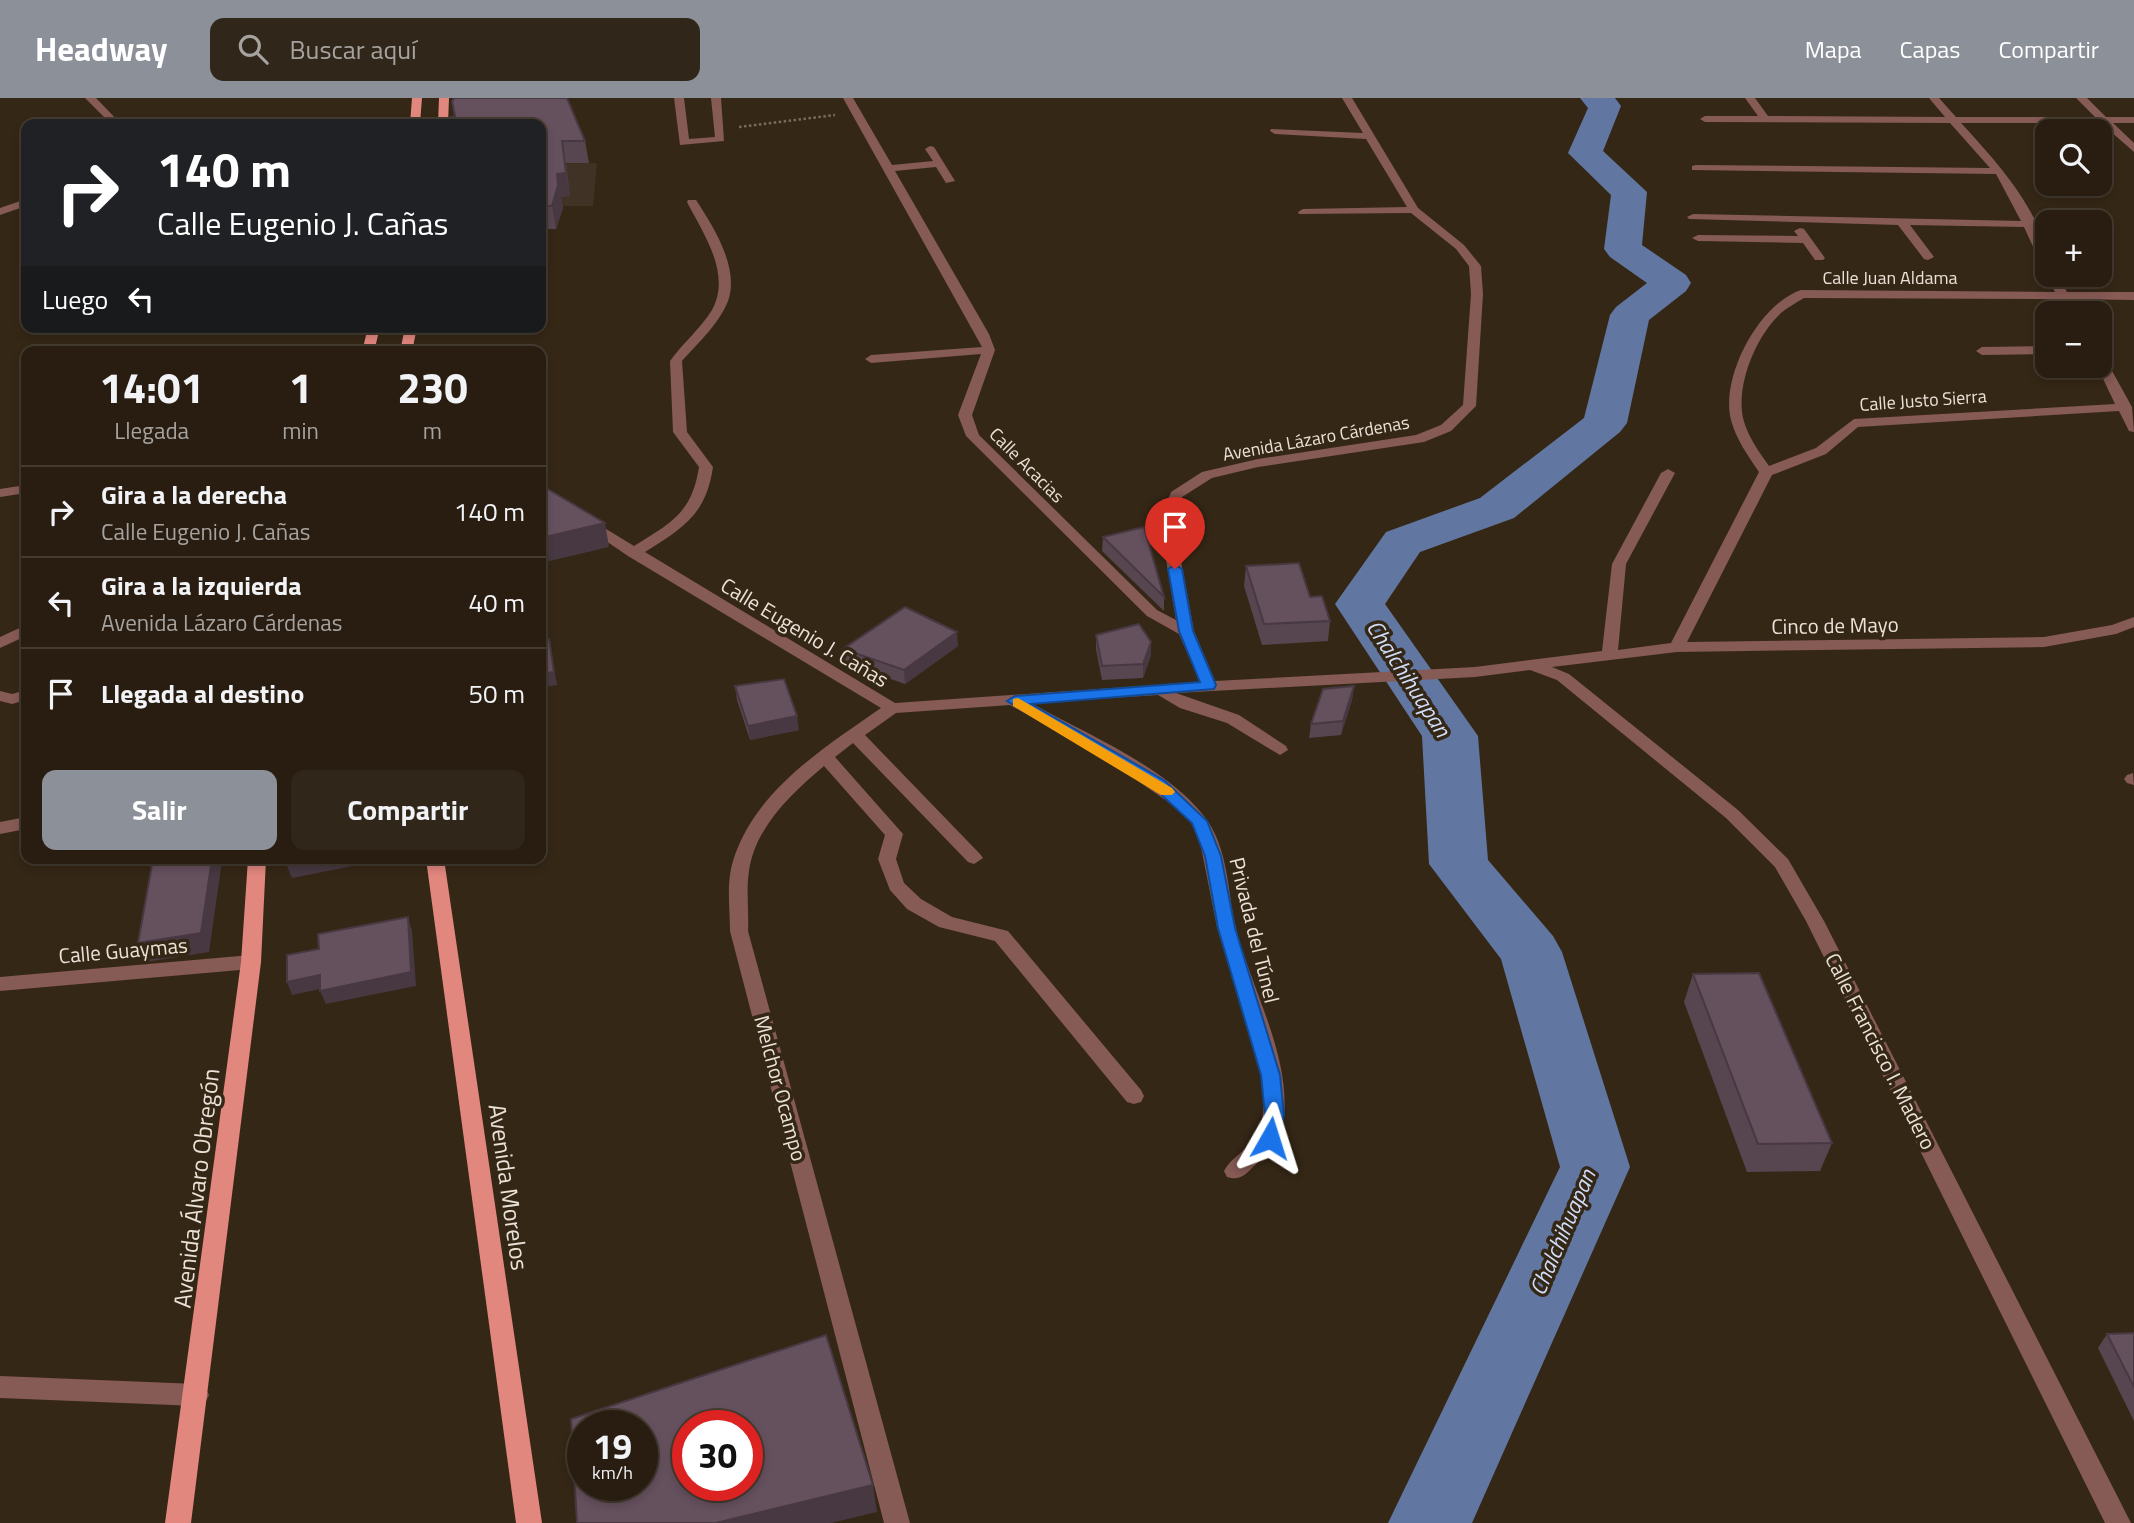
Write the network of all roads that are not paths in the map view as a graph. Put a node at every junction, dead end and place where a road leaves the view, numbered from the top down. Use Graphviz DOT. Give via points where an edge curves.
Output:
graph roads {
  1 [pos="90,98"];
  2 [pos="417,98"];
  3 [pos="444,98"];
  4 [pos="679,98"];
  5 [pos="716,98"];
  6 [pos="848,98"];
  7 [pos="1347,98"];
  8 [pos="1750,98"];
  9 [pos="1934,98"];
  10 [pos="2081,98"];
  11 [pos="111,119"];
  12 [pos="415,119"];
  13 [pos="443,119"];
  14 [pos="1705,119"];
  15 [pos="2101,119"];
  16 [pos="1766,120"];
  17 [pos="2035,120"];
  18 [pos="2112,120"];
  19 [pos="2134,120"];
  20 [pos="1954,121"];
  21 [pos="2112,129"];
  22 [pos="1275,131"];
  23 [pos="1367,136"];
  24 [pos="930,149"];
  25 [pos="2134,149"];
  26 [pos="939,164"];
  27 [pos="1696,168"];
  28 [pos="887,169"];
  29 [pos="1999,171"];
  30 [pos="950,181"];
  31 [pos="692,202"];
  32 [pos="21,204"];
  33 [pos="1414,210"];
  34 [pos="0,212"];
  35 [pos="1303,212"];
  36 [pos="1693,217"];
  37 [pos="1793,219"];
  38 [pos="1901,221"];
  39 [pos="2026,223"];
  40 [pos="1698,239"];
  41 [pos="1807,240"];
  42 [pos="2035,241"];
  43 [pos="1928,257"];
  44 [pos="1819,258"];
  45 [pos="2058,287"];
  46 [pos="2061,294"];
  47 [pos="2134,296"];
  48 [pos="2065,301"];
  49 [pos="989,350"];
  50 [pos="2035,350"];
  51 [pos="1982,351"];
  52 [pos="871,359"];
  53 [pos="2110,378"];
  54 [pos="2126,407"];
  55 [pos="2134,428"];
  56 [pos="1766,472"];
  57 [pos="1668,473"];
  58 [pos="21,490"];
  59 [pos="0,493"];
  60 [pos="575,515"];
  61 [pos="633,552"];
  62 [pos="2134,622"];
  63 [pos="1186,631"];
  64 [pos="21,632"];
  65 [pos="0,643"];
  66 [pos="1677,647"];
  67 [pos="1610,654"];
  68 [pos="1536,667"];
  69 [pos="1209,685"];
  70 [pos="1162,690"];
  71 [pos="0,696"];
  72 [pos="21,696"];
  73 [pos="1015,701"];
  74 [pos="892,708"];
  75 [pos="855,735"];
  76 [pos="1280,750"];
  77 [pos="824,755"];
  78 [pos="21,824"];
  79 [pos="0,828"];
  80 [pos="974,858"];
  81 [pos="257,864"];
  82 [pos="436,864"];
  83 [pos="251,962"];
  84 [pos="0,984"];
  85 [pos="1134,1096"];
  86 [pos="1235,1171"];
  87 [pos="0,1387"];
  88 [pos="197,1395"];
  89 [pos="178,1523"];
  90 [pos="529,1523"];
  91 [pos="897,1523"];
  92 [pos="2118,1523"];
  1 -- 11 [label="street"];
  2 -- 12 [label="main road"];
  3 -- 13 [label="main road"];
  4 -- 5 [label="street" via="684,142 720,139"];
  6 -- 28 [label="street"];
  7 -- 23 [label="street, Avenida Lázaro Cárdenas"];
  8 -- 16 [label="street"];
  9 -- 20 [label="street"];
  10 -- 15 [label="street"];
  14 -- 16 [label="street"];
  16 -- 20 [label="street"];
  17 -- 20 [label="street"];
  18 -- 19 [label="street"];
  20 -- 29 [label="street"];
  21 -- 25 [label="street"];
  22 -- 23 [label="street"];
  23 -- 33 [label="street, Avenida Lázaro Cárdenas"];
  24 -- 26 [label="street"];
  26 -- 28 [label="street"];
  26 -- 30 [label="street"];
  27 -- 29 [label="street"];
  28 -- 49 [label="street"];
  29 -- 39 [label="street"];
  31 -- 61 [label="street" via="719,251 724,295 676,360 680,432 706,467 704,492 688,517"];
  32 -- 34 [label="street"];
  33 -- 35 [label="street"];
  33 -- 63 [label="street, Avenida Lázaro Cárdenas" via="1475,265 1469,406 1446,428 1419,439 1258,463 1207,475 1176,495 1167,523"];
  36 -- 37 [label="street"];
  37 -- 38 [label="street"];
  37 -- 41 [label="street"];
  38 -- 39 [label="street"];
  38 -- 43 [label="street"];
  39 -- 42 [label="street"];
  40 -- 41 [label="street"];
  41 -- 44 [label="street"];
  45 -- 46 [label="street"];
  46 -- 47 [label="street, Calle Juan Aldama"];
  46 -- 48 [label="street"];
  46 -- 56 [label="street, Calle Juan Aldama" via="1801,294 1775,312 1752,346 1736,390 1737,417"];
  49 -- 52 [label="street"];
  49 -- 63 [label="street, Calle Acacias" via="965,415 973,436 1152,613"];
  50 -- 51 [label="street"];
  53 -- 54 [label="street"];
  54 -- 55 [label="street"];
  54 -- 56 [label="street, Calle Justo Sierra" via="1854,423 1821,451"];
  56 -- 66 [label="street"];
  57 -- 67 [label="street" via="1619,564"];
  58 -- 59 [label="street"];
  60 -- 61 [label="street, Calle Eugenio J. Cañas"];
  61 -- 74 [label="street, Calle Eugenio J. Cañas"];
  62 -- 66 [label="street, Cinco de Mayo" via="2044,642"];
  63 -- 69 [label="street, Avenida Lázaro Cárdenas"];
  64 -- 65 [label="street"];
  66 -- 67 [label="street, Cinco de Mayo"];
  67 -- 68 [label="street, Cinco de Mayo"];
  68 -- 69 [label="street, Calle Eugenio J. Cañas"];
  68 -- 92 [label="street, Calle Francisco I. Madero" via="1563,677 1732,814 1782,863"];
  69 -- 70 [label="street, Calle Eugenio J. Cañas"];
  70 -- 73 [label="street, Calle Eugenio J. Cañas"];
  70 -- 76 [label="street" via="1173,702 1237,721"];
  71 -- 72 [label="street"];
  73 -- 74 [label="street, Calle Eugenio J. Cañas"];
  73 -- 86 [label="street, Privada del Túnel" via="1159,785 1199,821 1213,856 1226,928 1270,1075 1275,1115 1270,1138"];
  74 -- 75 [label="street, Melchor Ocampo"];
  75 -- 77 [label="street, Melchor Ocampo"];
  75 -- 80 [label="street"];
  77 -- 85 [label="street" via="894,834 887,859 896,886 914,904 946,922 1001,936"];
  77 -- 91 [label="street, Melchor Ocampo" via="760,820 741,862 739,931"];
  78 -- 79 [label="street"];
  81 -- 83 [label="main road, Avenida Álvaro Obregón"];
  82 -- 90 [label="main road, Avenida Morelos"];
  83 -- 84 [label="street, Calle Guaymas"];
  83 -- 88 [label="main road, Avenida Álvaro Obregón"];
  87 -- 88 [label="street"];
  88 -- 89 [label="main road, Avenida Álvaro Obregón"];
}
